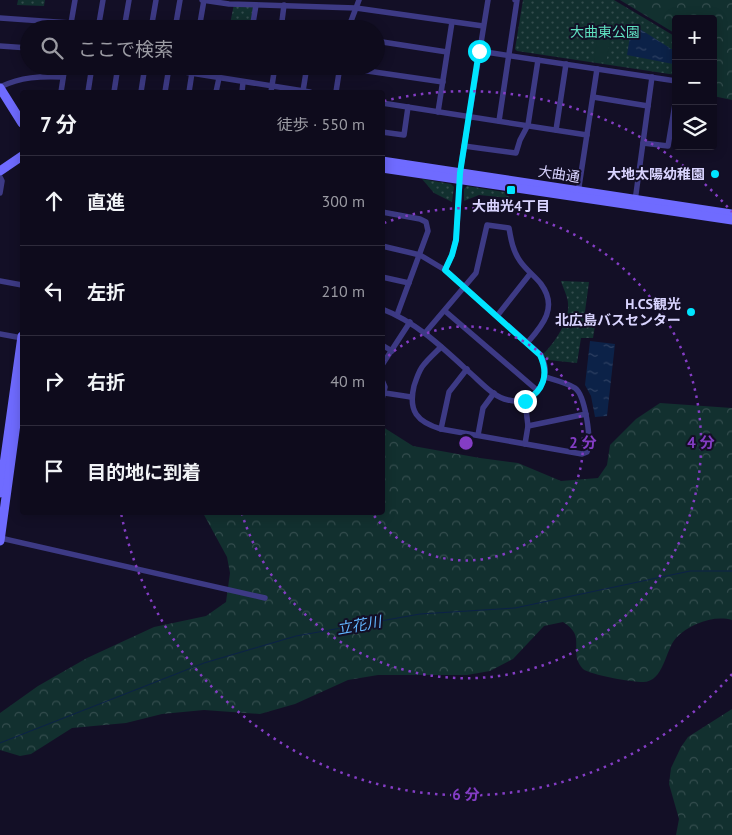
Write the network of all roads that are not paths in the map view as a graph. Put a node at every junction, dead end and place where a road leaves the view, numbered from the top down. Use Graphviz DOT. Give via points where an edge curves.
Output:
graph roads {
  1 [pos="75,0"];
  2 [pos="103,0"];
  3 [pos="129,0"];
  4 [pos="156,0"];
  5 [pos="180,0"];
  6 [pos="203,0"];
  7 [pos="359,0"];
  8 [pos="488,0"];
  9 [pos="516,0"];
  10 [pos="256,5"];
  11 [pos="284,5"];
  12 [pos="356,8"];
  13 [pos="0,18"];
  14 [pos="20,20"];
  15 [pos="72,20"];
  16 [pos="100,20"];
  17 [pos="126,20"];
  18 [pos="153,20"];
  19 [pos="177,20"];
  20 [pos="201,20"];
  21 [pos="254,20"];
  22 [pos="282,20"];
  23 [pos="351,20"];
  24 [pos="452,22"];
  25 [pos="483,26"];
  26 [pos="385,43"];
  27 [pos="0,46"];
  28 [pos="20,47"];
  29 [pos="479,51"];
  30 [pos="447,52"];
  31 [pos="509,55"];
  32 [pos="538,60"];
  33 [pos="566,64"];
  34 [pos="597,69"];
  35 [pos="385,73"];
  36 [pos="91,75"];
  37 [pos="117,75"];
  38 [pos="144,75"];
  39 [pos="168,75"];
  40 [pos="192,75"];
  41 [pos="199,75"];
  42 [pos="274,75"];
  43 [pos="306,75"];
  44 [pos="339,75"];
  45 [pos="64,77"];
  46 [pos="652,77"];
  47 [pos="219,78"];
  48 [pos="672,80"];
  49 [pos="243,82"];
  50 [pos="443,82"];
  51 [pos="0,88"];
  52 [pos="61,90"];
  53 [pos="88,90"];
  54 [pos="114,90"];
  55 [pos="141,90"];
  56 [pos="165,90"];
  57 [pos="189,90"];
  58 [pos="216,90"];
  59 [pos="242,90"];
  60 [pos="271,90"];
  61 [pos="303,90"];
  62 [pos="336,90"];
  63 [pos="593,97"];
  64 [pos="385,103"];
  65 [pos="675,105"];
  66 [pos="648,106"];
  67 [pos="408,107"];
  68 [pos="438,112"];
  69 [pos="469,117"];
  70 [pos="20,121"];
  71 [pos="499,121"];
  72 [pos="528,125"];
  73 [pos="556,130"];
  74 [pos="385,132"];
  75 [pos="587,134"];
  76 [pos="643,143"];
  77 [pos="464,146"];
  78 [pos="20,157"];
  79 [pos="385,162"];
  80 [pos="385,168"];
  81 [pos="0,171"];
  82 [pos="460,176"];
  83 [pos="0,177"];
  84 [pos="0,193"];
  85 [pos="578,194"];
  86 [pos="635,202"];
  87 [pos="385,213"];
  88 [pos="732,214"];
  89 [pos="732,220"];
  90 [pos="385,247"];
  91 [pos="420,254"];
  92 [pos="445,270"];
  93 [pos="530,274"];
  94 [pos="385,278"];
  95 [pos="0,281"];
  96 [pos="409,283"];
  97 [pos="20,285"];
  98 [pos="463,287"];
  99 [pos="385,309"];
  100 [pos="445,311"];
  101 [pos="397,315"];
  102 [pos="497,316"];
  103 [pos="410,322"];
  104 [pos="425,333"];
  105 [pos="0,334"];
  106 [pos="20,337"];
  107 [pos="528,342"];
  108 [pos="385,346"];
  109 [pos="441,347"];
  110 [pos="20,351"];
  111 [pos="392,351"];
  112 [pos="385,361"];
  113 [pos="467,369"];
  114 [pos="545,376"];
  115 [pos="538,391"];
  116 [pos="20,394"];
  117 [pos="494,394"];
  118 [pos="385,396"];
  119 [pos="411,397"];
  120 [pos="525,401"];
  121 [pos="586,414"];
  122 [pos="528,426"];
  123 [pos="441,428"];
  124 [pos="478,435"];
  125 [pos="525,444"];
  126 [pos="0,493"];
  127 [pos="0,539"];
  128 [pos="265,598"];
  1 -- 15 [label="street"];
  2 -- 16 [label="street"];
  3 -- 17 [label="street"];
  4 -- 18 [label="street"];
  5 -- 19 [label="street"];
  6 -- 10 [label="street"];
  6 -- 20 [label="street"];
  7 -- 12 [label="street"];
  8 -- 25 [label="street"];
  9 -- 31 [label="street"];
  10 -- 11 [label="street"];
  10 -- 21 [label="street"];
  11 -- 12 [label="street"];
  11 -- 22 [label="street"];
  12 -- 23 [label="street"];
  12 -- 24 [label="street"];
  13 -- 14 [label="street"];
  24 -- 25 [label="street"];
  24 -- 30 [label="street"];
  25 -- 29 [label="street"];
  26 -- 30 [label="street"];
  27 -- 28 [label="street"];
  29 -- 31 [label="street"];
  29 -- 69 [label="street"];
  30 -- 50 [label="street"];
  31 -- 32 [label="street"];
  31 -- 71 [label="street"];
  32 -- 33 [label="street"];
  32 -- 72 [label="street"];
  33 -- 34 [label="street"];
  33 -- 73 [label="street"];
  34 -- 46 [label="street"];
  34 -- 63 [label="street"];
  35 -- 50 [label="street"];
  36 -- 53 [label="street"];
  37 -- 54 [label="street"];
  38 -- 55 [label="street"];
  39 -- 56 [label="street"];
  40 -- 57 [label="street"];
  41 -- 47 [label="street"];
  42 -- 60 [label="street"];
  43 -- 61 [label="street"];
  44 -- 62 [label="street"];
  45 -- 51 [label="street" via="26,78"];
  45 -- 52 [label="street"];
  46 -- 48 [label="street"];
  46 -- 66 [label="street"];
  47 -- 49 [label="street"];
  47 -- 58 [label="street"];
  49 -- 59 [label="street"];
  49 -- 60 [label="street"];
  50 -- 68 [label="street"];
  51 -- 70 [label="street"];
  63 -- 66 [label="street"];
  63 -- 75 [label="street"];
  64 -- 67 [label="street"];
  65 -- 76 [label="street" via="668,146"];
  66 -- 76 [label="street"];
  67 -- 68 [label="street"];
  67 -- 74 [label="street" via="404,135"];
  68 -- 69 [label="street"];
  69 -- 71 [label="street"];
  69 -- 77 [label="street"];
  71 -- 72 [label="street"];
  72 -- 73 [label="street"];
  72 -- 77 [label="street" via="516,153"];
  73 -- 75 [label="street"];
  75 -- 85 [label="street"];
  76 -- 86 [label="street"];
  77 -- 82 [label="street"];
  78 -- 81 [label="street"];
  79 -- 82 [label="street, 大曲通"];
  80 -- 82 [label="street, 大曲通"];
  82 -- 85 [label="street, 大曲通"];
  82 -- 92 [label="street" via="456,240"];
  83 -- 84 [label="street"];
  85 -- 86 [label="street, 大曲通"];
  86 -- 88 [label="street, 大曲通"];
  86 -- 89 [label="street, 大曲通"];
  87 -- 91 [label="street" via="426,222 428,232"];
  90 -- 91 [label="street"];
  91 -- 92 [label="street"];
  91 -- 96 [label="street"];
  92 -- 98 [label="street"];
  93 -- 98 [label="street" via="513,249 509,228 487,225 476,273"];
  93 -- 102 [label="street"];
  93 -- 107 [label="street" via="542,285 549,314"];
  94 -- 96 [label="street"];
  95 -- 97 [label="street"];
  96 -- 101 [label="street"];
  98 -- 100 [label="street"];
  98 -- 102 [label="street"];
  99 -- 101 [label="street"];
  100 -- 104 [label="street"];
  100 -- 115 [label="street"];
  101 -- 103 [label="street"];
  102 -- 107 [label="street"];
  103 -- 104 [label="street"];
  103 -- 111 [label="street"];
  104 -- 109 [label="street"];
  105 -- 106 [label="street"];
  107 -- 114 [label="street" via="545,365"];
  108 -- 111 [label="street"];
  109 -- 113 [label="street"];
  109 -- 119 [label="street" via="422,368"];
  110 -- 126 [label="street"];
  111 -- 112 [label="street"];
  113 -- 117 [label="street"];
  113 -- 123 [label="street" via="449,392"];
  114 -- 115 [label="street"];
  114 -- 121 [label="street" via="576,388"];
  115 -- 120 [label="street"];
  116 -- 127 [label="street"];
  117 -- 120 [label="street" via="508,401"];
  117 -- 124 [label="street" via="483,408"];
  118 -- 119 [label="street"];
  119 -- 123 [label="street" via="413,410 426,424"];
  120 -- 122 [label="street"];
  121 -- 122 [label="street"];
  121 -- 125 [label="street" via="587,452 582,454"];
  122 -- 125 [label="street"];
  123 -- 124 [label="street"];
  124 -- 125 [label="street"];
  127 -- 128 [label="street"];
}
